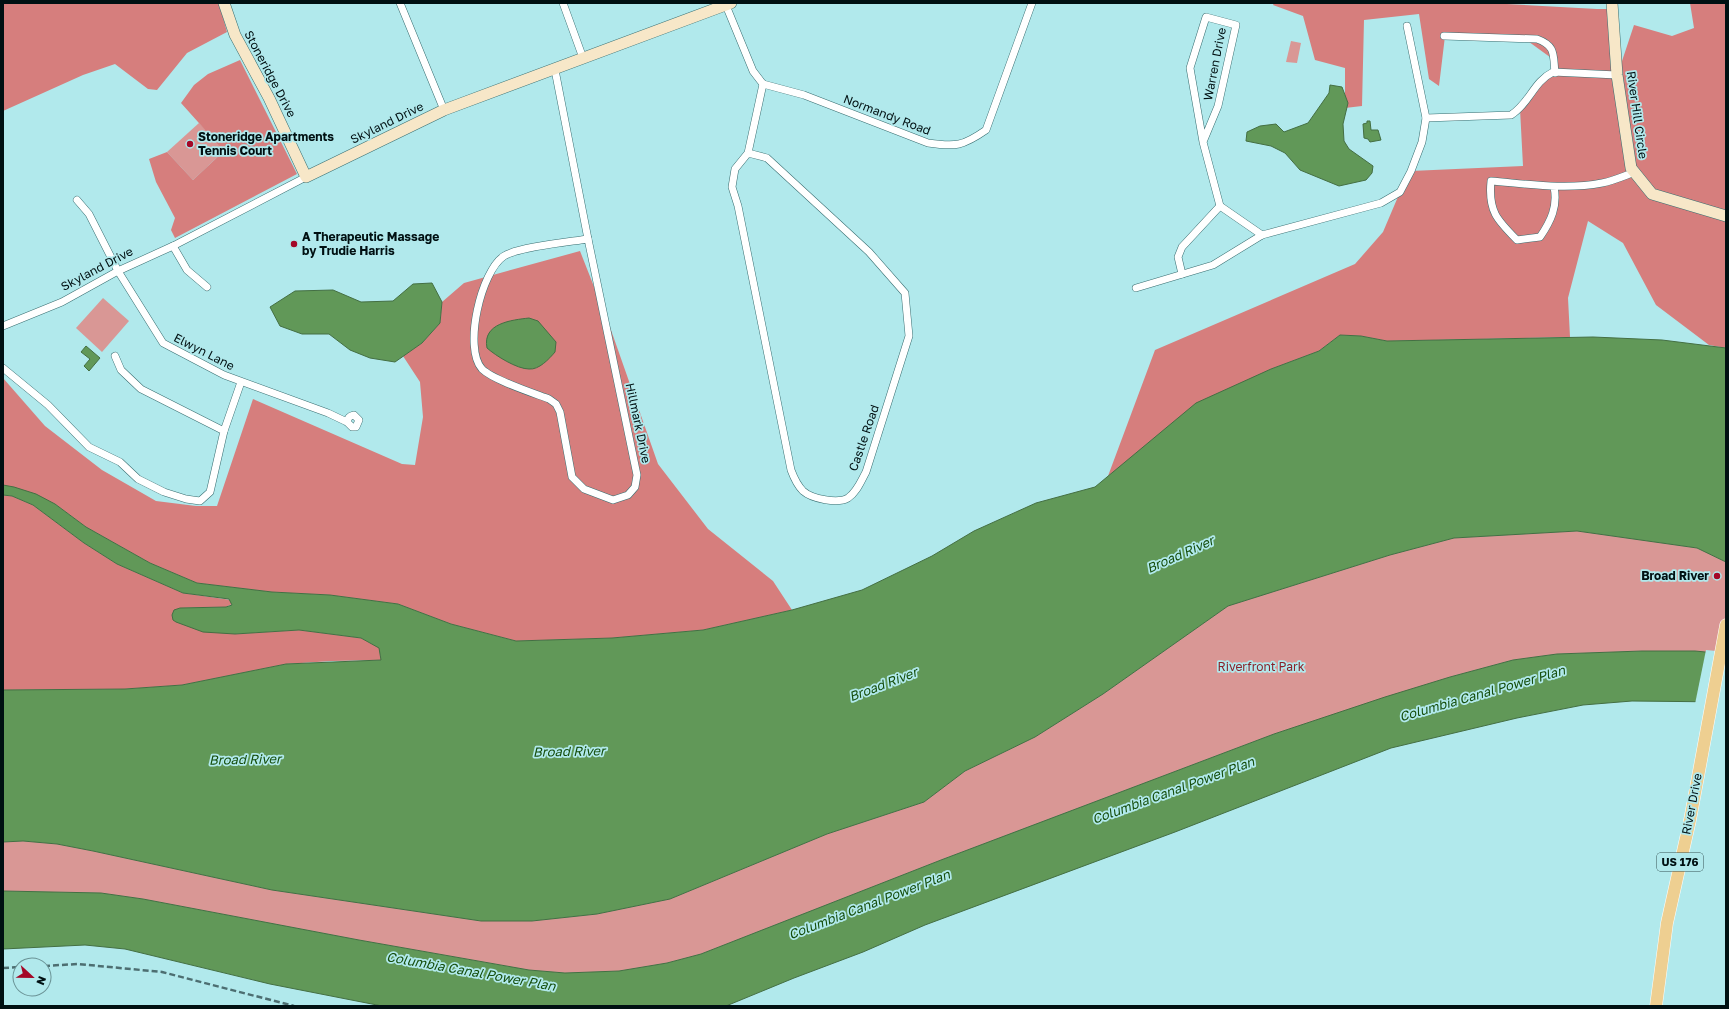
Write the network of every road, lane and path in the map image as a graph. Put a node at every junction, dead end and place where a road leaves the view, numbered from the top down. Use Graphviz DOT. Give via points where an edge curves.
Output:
graph roads {
  1 [pos="224,3"];
  2 [pos="400,3"];
  3 [pos="563,3"];
  4 [pos="1032,3"];
  5 [pos="1612,3"];
  6 [pos="727,4"];
  7 [pos="1407,26"];
  8 [pos="1444,36"];
  9 [pos="583,58"];
  10 [pos="555,70"];
  11 [pos="1555,72"];
  12 [pos="1618,75"];
  13 [pos="763,84"];
  14 [pos="444,110"];
  15 [pos="1426,118"];
  16 [pos="1203,142"];
  17 [pos="748,153"];
  18 [pos="1635,172"];
  19 [pos="306,177"];
  20 [pos="1554,187"];
  21 [pos="77,200"];
  22 [pos="1220,206"];
  23 [pos="1726,216"];
  24 [pos="1262,235"];
  25 [pos="588,239"];
  26 [pos="173,246"];
  27 [pos="118,271"];
  28 [pos="1182,274"];
  29 [pos="208,287"];
  30 [pos="1136,288"];
  31 [pos="3,326"];
  32 [pos="115,356"];
  33 [pos="3,368"];
  34 [pos="241,382"];
  35 [pos="347,422"];
  36 [pos="224,431"];
  37 [pos="1726,625"];
  38 [pos="1656,1006"];
  1 -- 19 [label="street, Stoneridge Drive" via="235,35 273,105"];
  2 -- 14 [label="street"];
  3 -- 9 [label="street"];
  4 -- 13 [label="street, Normandy Road" via="986,130 969,142 949,146 928,143 804,95"];
  5 -- 12 [label="street, River Hill Circle"];
  6 -- 9 [label="street, Skyland Drive"];
  6 -- 13 [label="street" via="753,71"];
  7 -- 15 [label="street"];
  8 -- 11 [label="street" via="1537,39 1548,44 1552,50"];
  9 -- 10 [label="street, Skyland Drive"];
  10 -- 14 [label="street, Skyland Drive"];
  10 -- 25 [label="street, Hillmark Drive"];
  11 -- 12 [label="street"];
  11 -- 15 [label="street" via="1544,77 1520,109 1511,115"];
  12 -- 18 [label="street, River Hill Circle" via="1631,168"];
  13 -- 17 [label="street, Castle Road"];
  14 -- 19 [label="street, Skyland Drive"];
  15 -- 24 [label="street" via="1422,142 1400,192 1382,203"];
  16 -- 16 [label="street, Warren Drive" via="1218,106 1236,25 1206,17 1190,68"];
  16 -- 22 [label="street, Warren Drive"];
  17 -- 17 [label="street, Castle Road" via="735,169 732,187 791,470 796,484 804,493 818,499 847,498 857,489 866,472 909,336 905,293 869,252 767,158"];
  18 -- 20 [label="street" via="1603,183"];
  18 -- 23 [label="street, River Hill Circle" via="1652,194"];
  19 -- 26 [label="street, Skyland Drive"];
  20 -- 20 [label="street" via="1491,181 1489,196 1498,221 1517,240 1540,237 1551,222 1557,198"];
  21 -- 27 [label="street, Elwyn Lane" via="88,214"];
  22 -- 24 [label="street"];
  22 -- 28 [label="street" via="1182,247 1178,257"];
  24 -- 28 [label="street" via="1213,265"];
  25 -- 25 [label="street, Hillmark Drive" via="637,475 635,487 628,495 613,500 584,490 572,477 562,419 556,404 492,376 482,369 476,358 474,346 476,314 483,287 493,268 504,256 519,250"];
  26 -- 27 [label="street, Skyland Drive"];
  26 -- 29 [label="street" via="187,270"];
  27 -- 31 [label="street, Skyland Drive" via="62,302"];
  27 -- 34 [label="street, Elwyn Lane" via="163,343"];
  28 -- 30 [label="street"];
  32 -- 36 [label="street" via="121,370 141,389"];
  33 -- 36 [label="street" via="48,405 89,447 120,462 138,479 186,499 200,501 210,492"];
  34 -- 35 [label="street, Elwyn Lane" via="328,412"];
  34 -- 36 [label="street"];
  37 -- 38 [label="main road, River Drive / US 176" via="1690,820 1667,923"];
}
